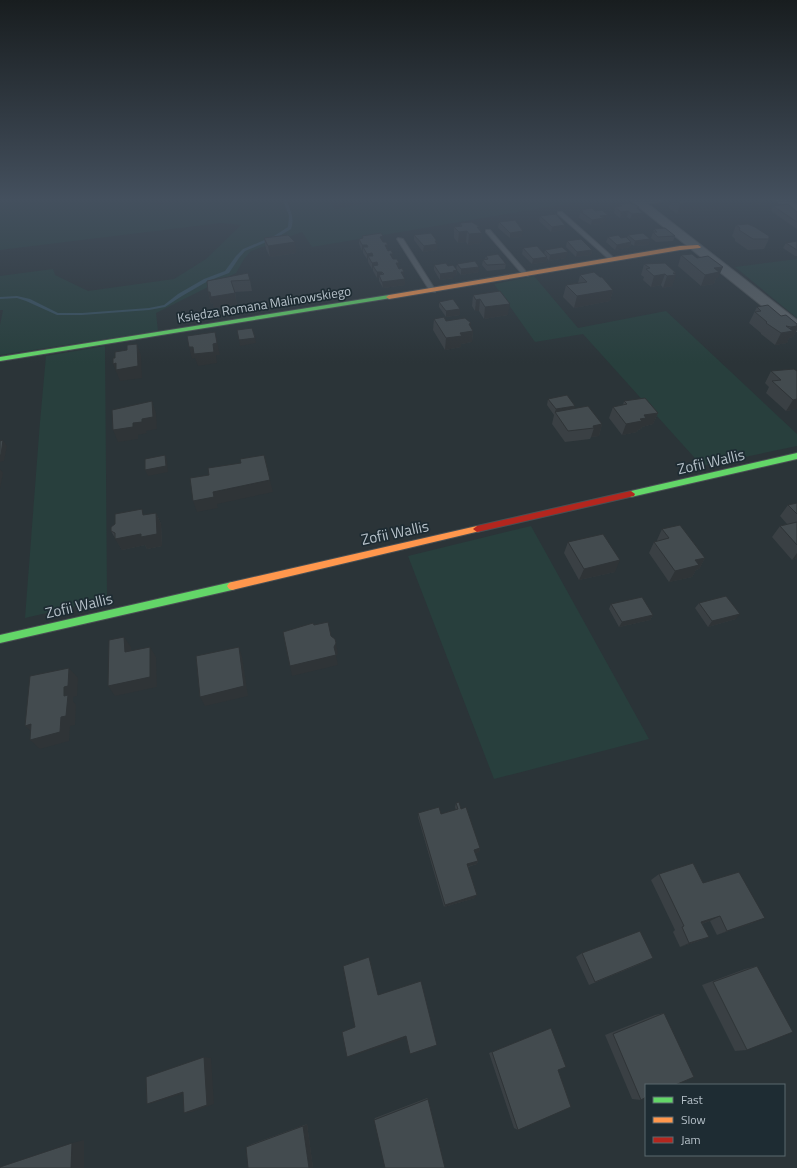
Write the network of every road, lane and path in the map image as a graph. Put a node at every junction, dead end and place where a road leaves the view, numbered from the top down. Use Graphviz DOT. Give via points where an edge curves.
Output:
graph roads {
  1 [pos="410,255"];
  2 [pos="508,255"];
  3 [pos="607,255"];
  4 [pos="644,255"];
  5 [pos="707,255"];
  6 [pos="613,260"];
  7 [pos="526,275"];
  8 [pos="433,291"];
  9 [pos="797,327"];
  10 [pos="0,359"];
  11 [pos="797,456"];
  12 [pos="0,639"];
  1 -- 8 [label="lane"];
  2 -- 7 [label="lane"];
  3 -- 6 [label="lane"];
  4 -- 6 [label="street, Księdza Romana Malinowskiego"];
  5 -- 9 [label="street"];
  6 -- 7 [label="street, Księdza Romana Malinowskiego"];
  7 -- 8 [label="street, Księdza Romana Malinowskiego"];
  8 -- 10 [label="street, Księdza Romana Malinowskiego"];
  11 -- 12 [label="street, Zofii Wallis"];
}
